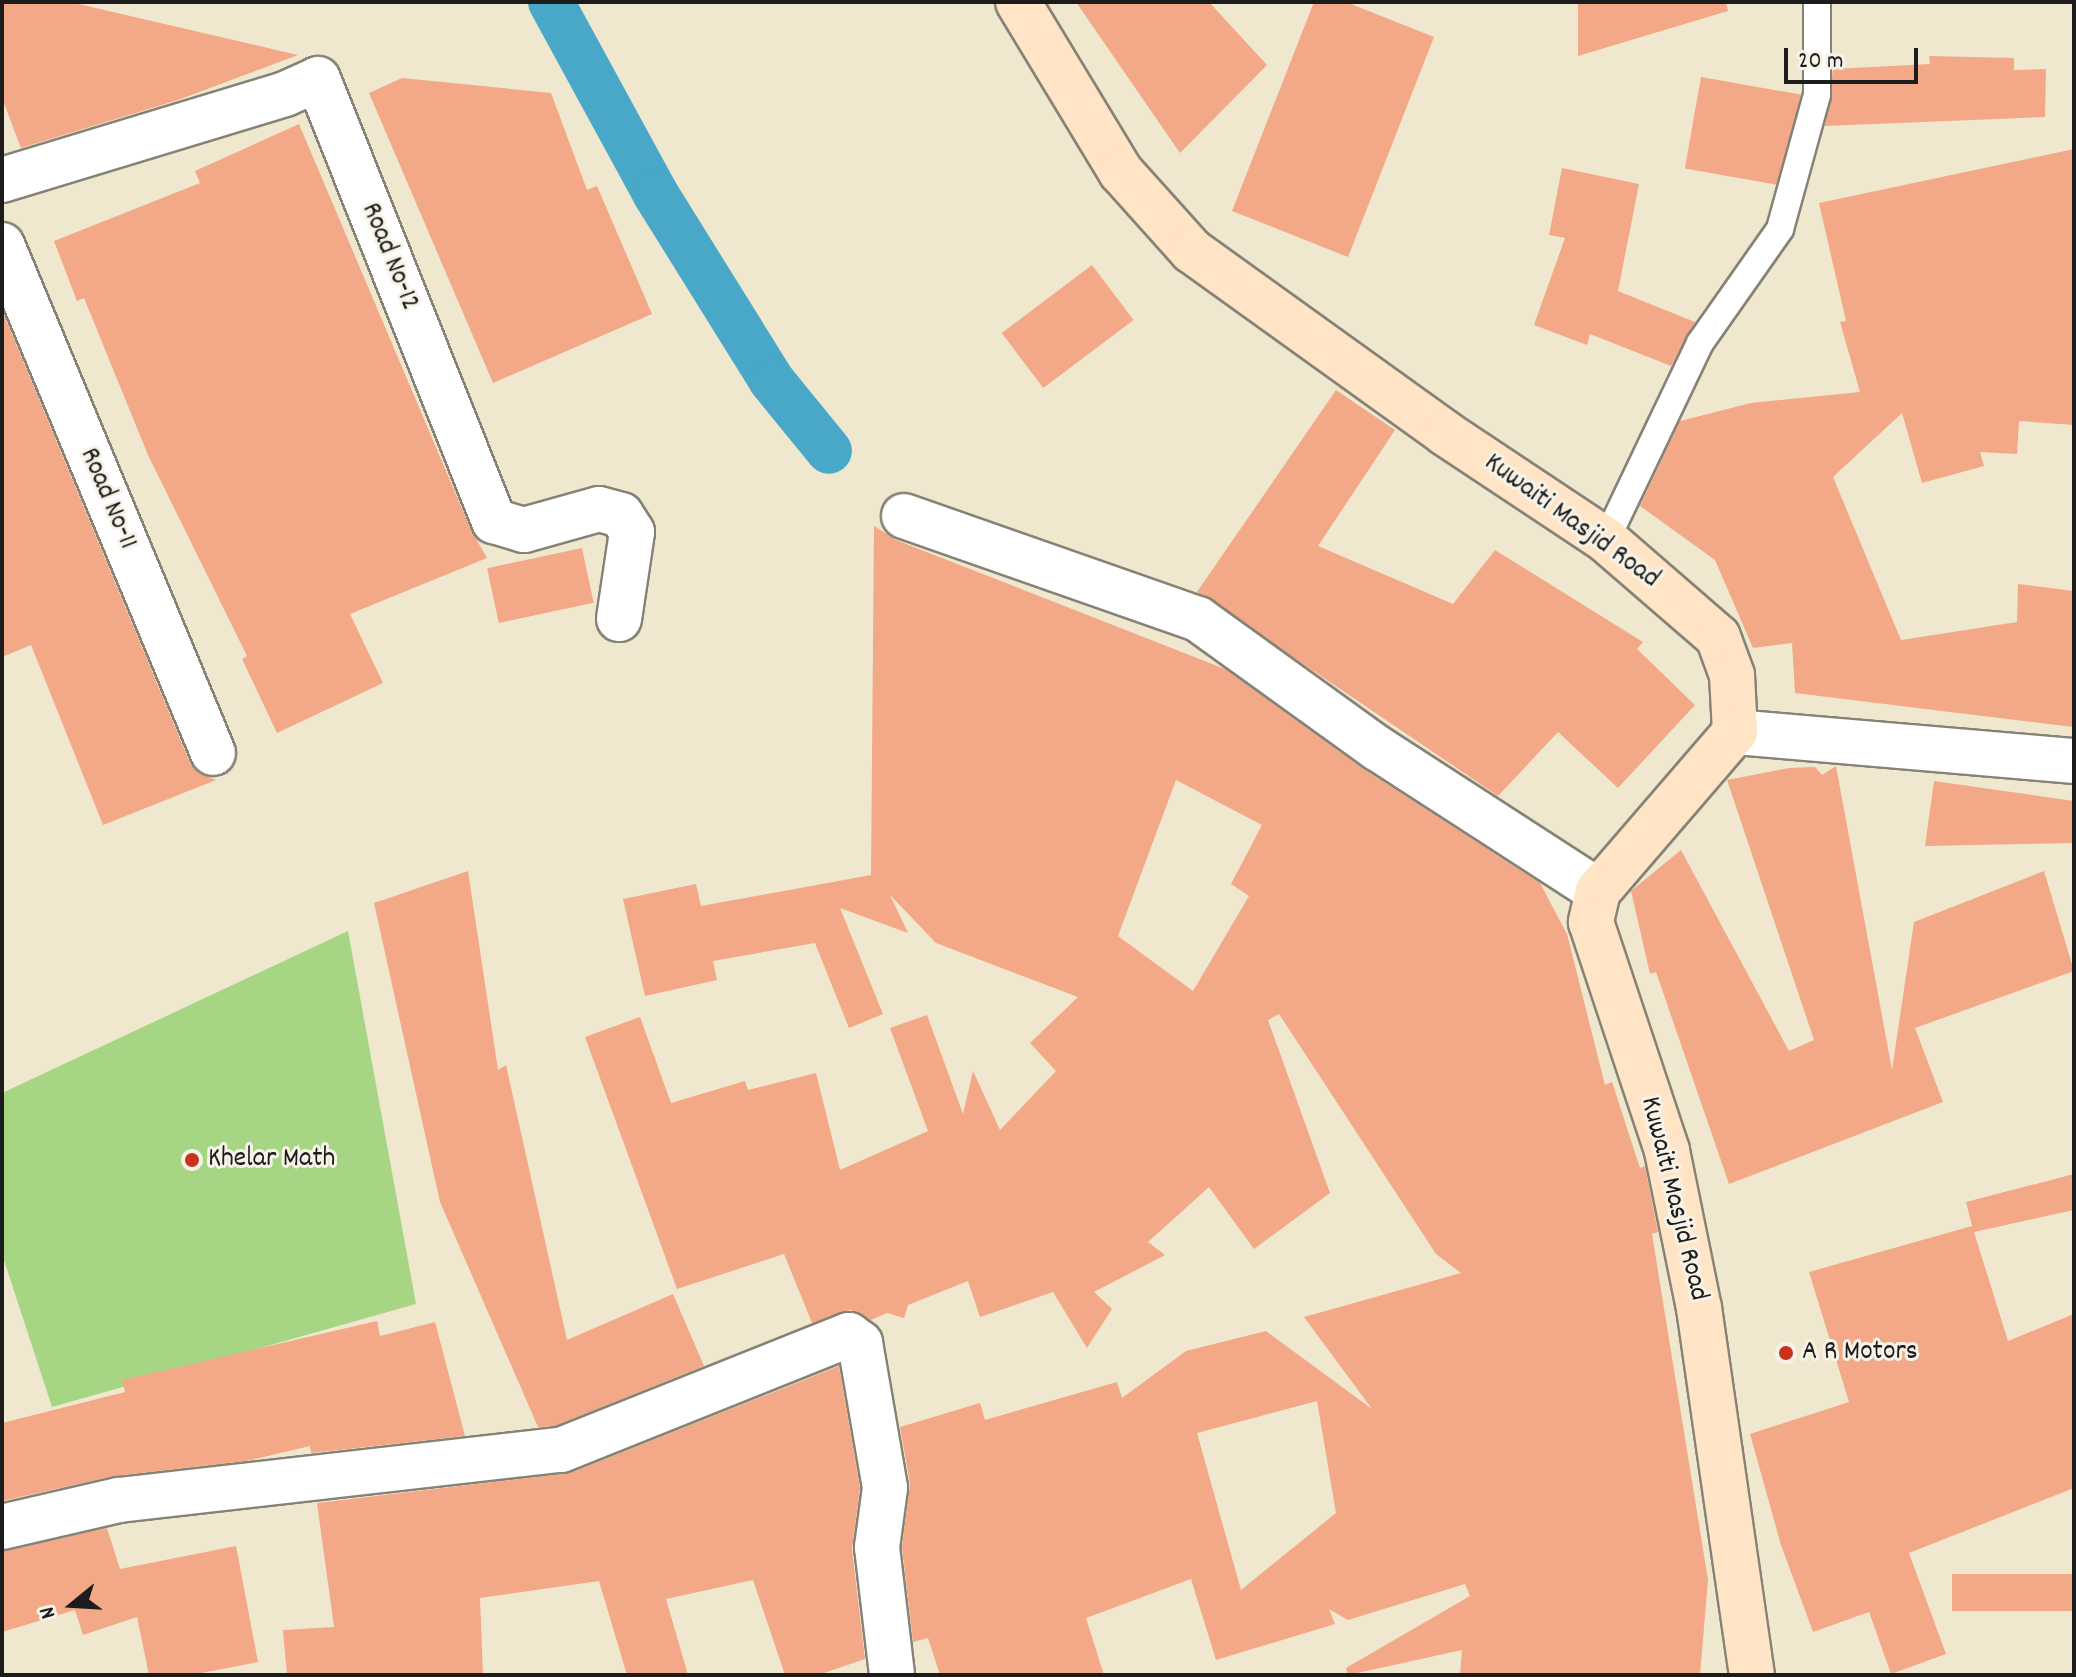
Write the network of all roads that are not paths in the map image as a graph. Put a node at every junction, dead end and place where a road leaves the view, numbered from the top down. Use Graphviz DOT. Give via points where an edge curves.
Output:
graph roads {
  1 [pos="1018,2"];
  2 [pos="1817,2"];
  3 [pos="2,180"];
  4 [pos="2,245"];
  5 [pos="904,516"];
  6 [pos="1606,540"];
  7 [pos="619,619"];
  8 [pos="1735,732"];
  9 [pos="213,753"];
  10 [pos="2074,761"];
  11 [pos="1598,891"];
  12 [pos="2,1527"];
  13 [pos="892,1675"];
  14 [pos="1752,1675"];
  1 -- 6 [label="street, Kuwaiti Masjid Road" via="1121,172 1192,251 1445,433"];
  2 -- 6 [label="lane" via="1817,95 1780,229 1700,343"];
  3 -- 7 [label="street, Road No-12" via="285,94 318,79 494,521 524,530 599,509 621,515 632,532"];
  4 -- 9 [label="street, Road No-11"];
  5 -- 11 [label="street" via="1198,619 1377,748"];
  6 -- 8 [label="street, Kuwaiti Masjid Road" via="1718,637 1732,675"];
  8 -- 10 [label="street"];
  8 -- 11 [label="street"];
  11 -- 14 [label="street, Kuwaiti Masjid Road" via="1591,922 1667,1151 1699,1308"];
  12 -- 13 [label="street" via="119,1500 561,1450 849,1335 860,1343 885,1488 877,1547"];
}
